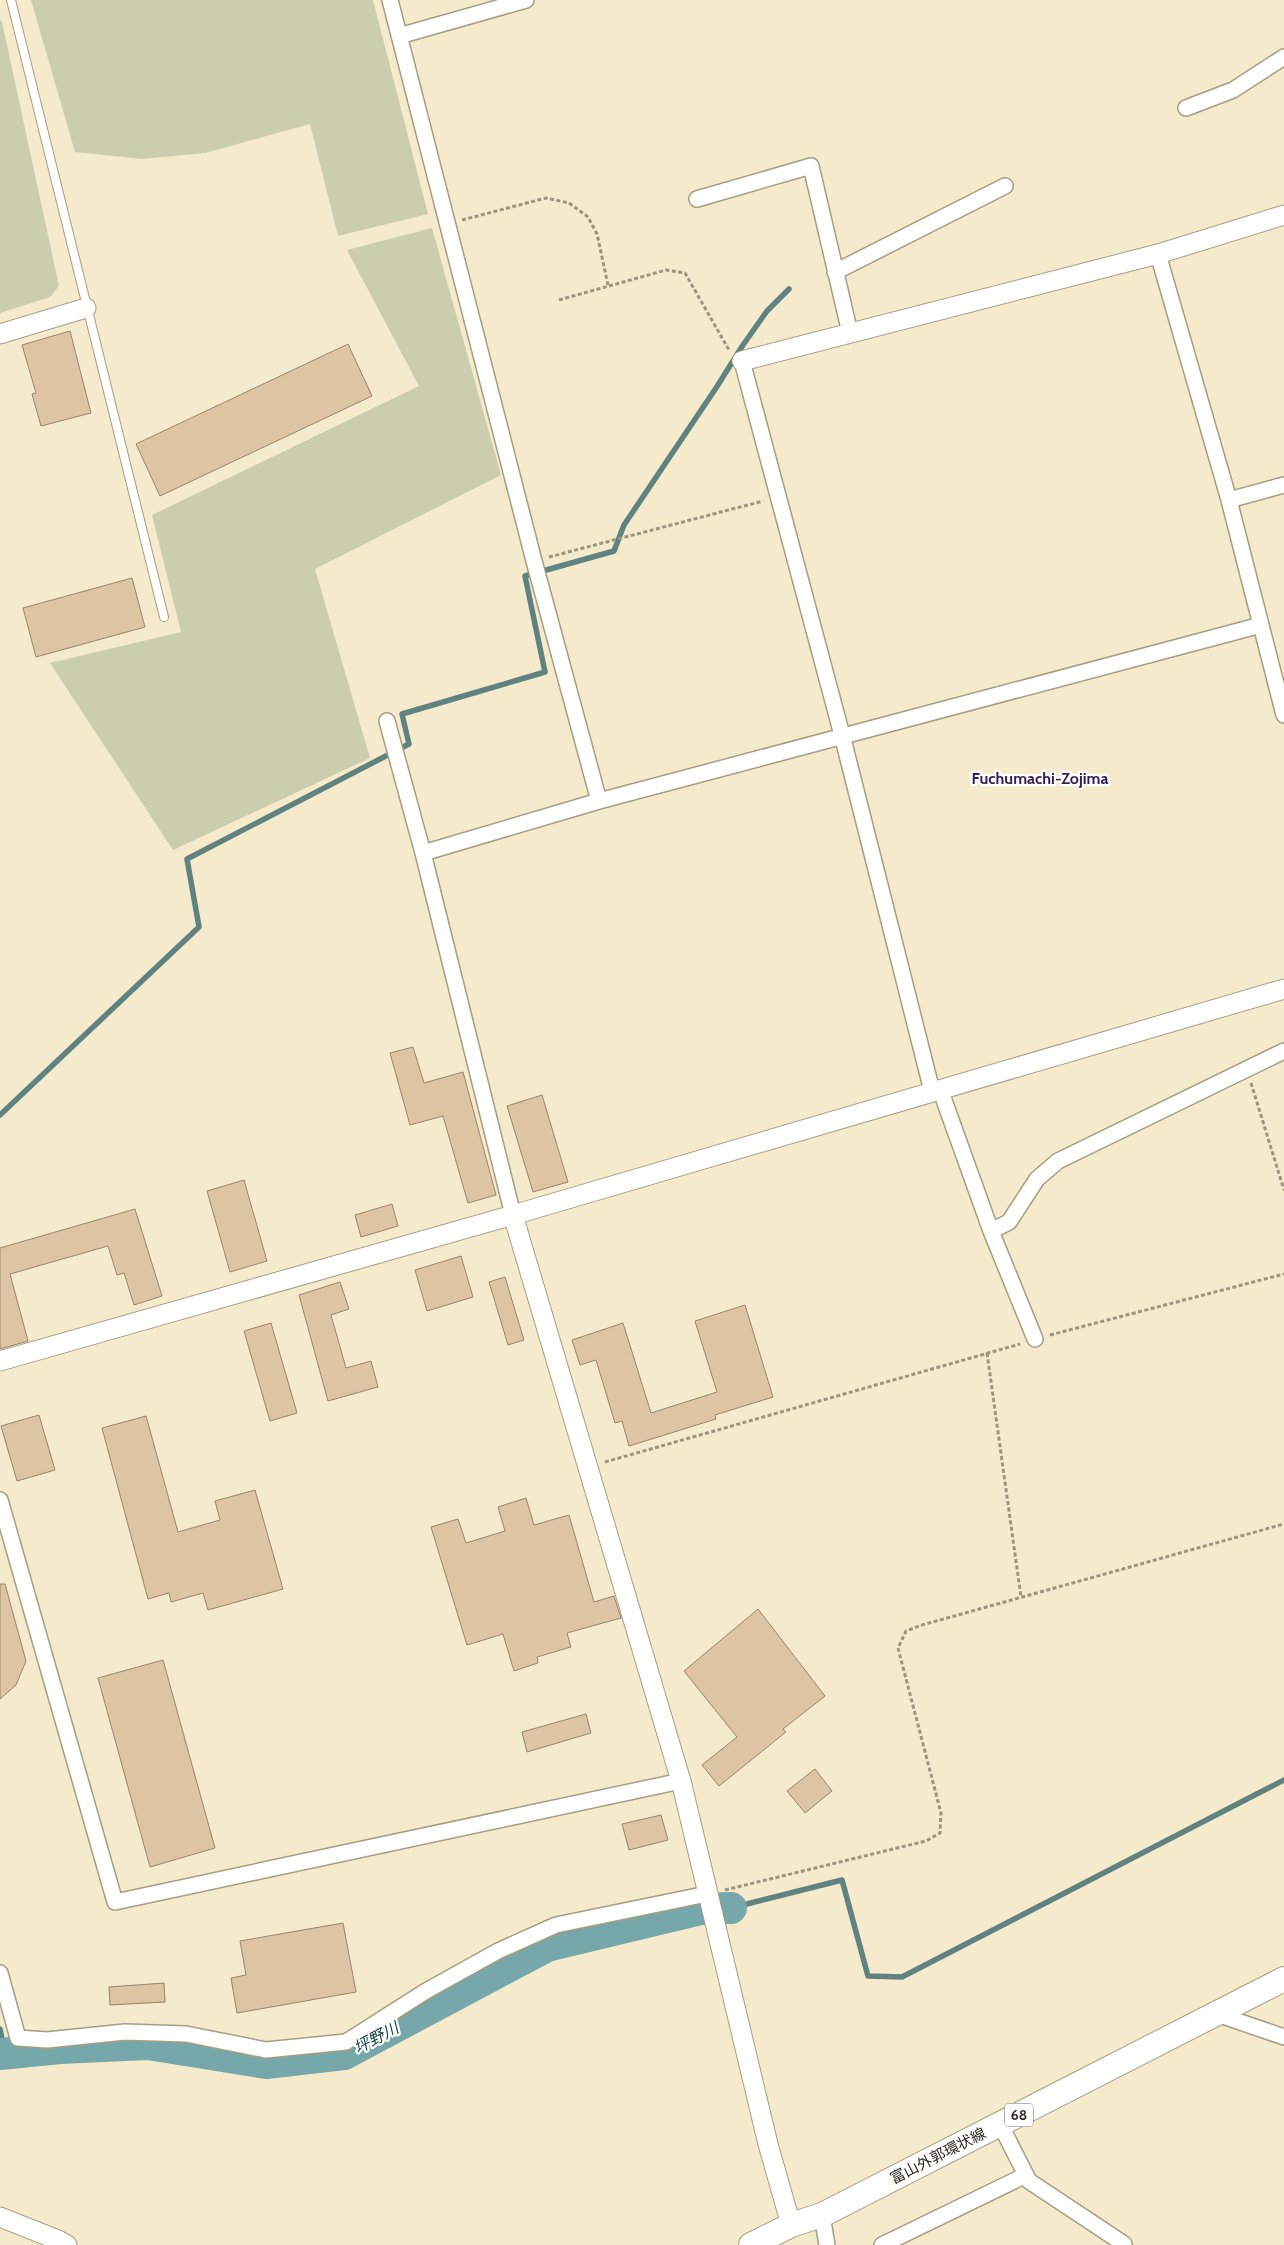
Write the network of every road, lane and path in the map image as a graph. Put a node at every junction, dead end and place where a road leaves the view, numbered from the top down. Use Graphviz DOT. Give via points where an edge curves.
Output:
graph roads {
  1 [pos="11,0"];
  2 [pos="390,0"];
  3 [pos="526,0"];
  4 [pos="399,36"];
  5 [pos="1284,57"];
  6 [pos="1186,108"];
  7 [pos="1005,186"];
  8 [pos="697,199"];
  9 [pos="1284,215"];
  10 [pos="447,224"];
  11 [pos="1158,254"];
  12 [pos="836,272"];
  13 [pos="608,285"];
  14 [pos="559,300"];
  15 [pos="86,308"];
  16 [pos="850,333"];
  17 [pos="0,334"];
  18 [pos="742,362"];
  19 [pos="1284,486"];
  20 [pos="778,497"];
  21 [pos="1229,500"];
  22 [pos="534,561"];
  23 [pos="164,617"];
  24 [pos="1261,625"];
  25 [pos="1284,715"];
  26 [pos="387,721"];
  27 [pos="842,735"];
  28 [pos="599,801"];
  29 [pos="423,853"];
  30 [pos="1284,989"];
  31 [pos="1284,1051"];
  32 [pos="1247,1069"];
  33 [pos="936,1090"];
  34 [pos="1284,1190"];
  35 [pos="514,1215"];
  36 [pos="991,1231"];
  37 [pos="1284,1274"];
  38 [pos="1035,1339"];
  39 [pos="987,1353"];
  40 [pos="0,1361"];
  41 [pos="589,1466"];
  42 [pos="0,1500"];
  43 [pos="1284,1524"];
  44 [pos="1021,1597"];
  45 [pos="681,1781"];
  46 [pos="707,1894"];
  47 [pos="0,1973"];
  48 [pos="1284,1979"];
  49 [pos="1217,2014"];
  50 [pos="1284,2037"];
  51 [pos="1000,2124"];
  52 [pos="1026,2175"];
  53 [pos="822,2215"];
  54 [pos="0,2218"];
  55 [pos="791,2225"];
  56 [pos="67,2245"];
  57 [pos="751,2245"];
  58 [pos="827,2245"];
  59 [pos="882,2245"];
  60 [pos="1122,2245"];
  1 -- 15 [label="lane"];
  2 -- 4 [label="street"];
  3 -- 4 [label="street"];
  4 -- 10 [label="street"];
  5 -- 6 [label="street" via="1233,90"];
  7 -- 12 [label="street"];
  8 -- 12 [label="street" via="810,166"];
  9 -- 11 [label="street"];
  10 -- 13 [label="path" via="546,198 569,203 588,217 597,234"];
  10 -- 22 [label="street"];
  11 -- 16 [label="street"];
  11 -- 21 [label="street"];
  12 -- 16 [label="street"];
  13 -- 14 [label="path"];
  13 -- 18 [label="path" via="666,270 685,273 726,347"];
  15 -- 17 [label="street"];
  15 -- 23 [label="lane"];
  16 -- 18 [label="street"];
  18 -- 20 [label="street"];
  19 -- 21 [label="street"];
  20 -- 22 [label="path"];
  20 -- 27 [label="street"];
  21 -- 24 [label="street"];
  22 -- 28 [label="street"];
  24 -- 25 [label="street"];
  24 -- 27 [label="street"];
  26 -- 29 [label="street"];
  27 -- 28 [label="street"];
  27 -- 33 [label="street"];
  28 -- 29 [label="street"];
  29 -- 35 [label="street"];
  30 -- 33 [label="street"];
  31 -- 32 [label="street"];
  32 -- 34 [label="path"];
  32 -- 36 [label="street" via="1058,1161 1037,1179 1009,1222"];
  33 -- 35 [label="street"];
  33 -- 36 [label="street"];
  35 -- 40 [label="street"];
  35 -- 41 [label="street"];
  36 -- 38 [label="street"];
  37 -- 38 [label="path"];
  38 -- 39 [label="path"];
  39 -- 41 [label="path"];
  39 -- 44 [label="path"];
  41 -- 45 [label="street"];
  42 -- 45 [label="street" via="115,1902"];
  43 -- 44 [label="path"];
  44 -- 46 [label="path" via="906,1631 898,1648 941,1813 940,1833 926,1842"];
  45 -- 46 [label="street"];
  46 -- 47 [label="street" via="556,1925 498,1951 346,2042 266,2050 186,2034 125,2032 47,2040 18,2038"];
  46 -- 55 [label="street"];
  48 -- 49 [label="main road, 富山外郭環状線 / 68"];
  49 -- 50 [label="street"];
  49 -- 51 [label="main road, 富山外郭環状線 / 68"];
  51 -- 52 [label="street"];
  51 -- 53 [label="main road, 富山外郭環状線 / 68"];
  52 -- 59 [label="street"];
  52 -- 60 [label="street" via="1029,2181"];
  53 -- 55 [label="main road, 富山外郭環状線 / 68"];
  53 -- 58 [label="street"];
  54 -- 56 [label="street"];
  55 -- 57 [label="main road, 富山外郭環状線 / 68"];
}
